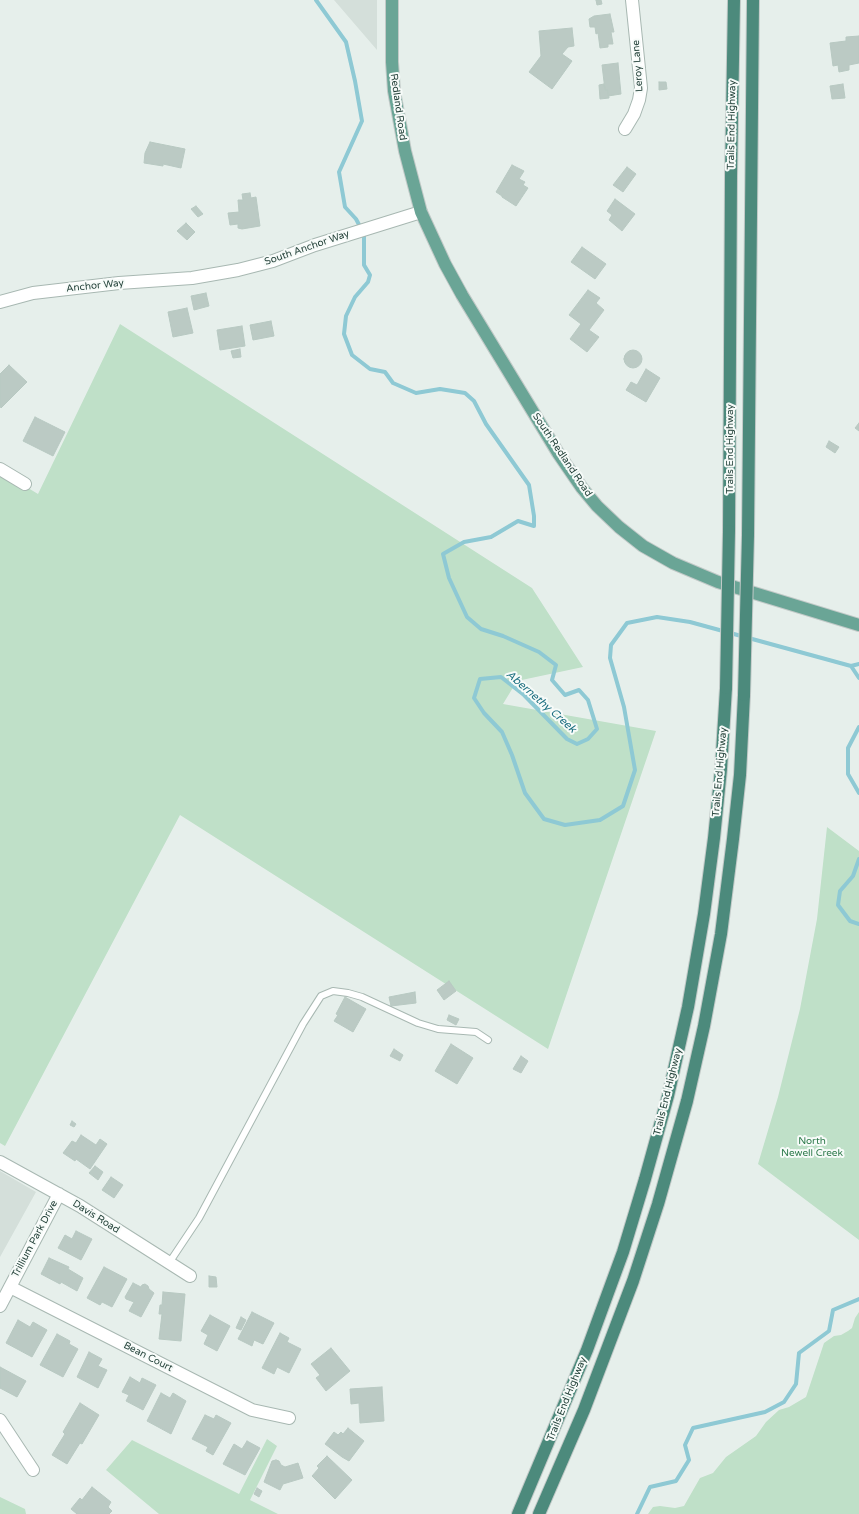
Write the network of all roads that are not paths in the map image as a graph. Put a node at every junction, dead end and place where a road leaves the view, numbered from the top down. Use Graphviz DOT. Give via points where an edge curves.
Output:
graph roads {
  1 [pos="392,0"];
  2 [pos="632,0"];
  3 [pos="734,0"];
  4 [pos="753,0"];
  5 [pos="625,130"];
  6 [pos="421,212"];
  7 [pos="192,278"];
  8 [pos="0,302"];
  9 [pos="0,469"];
  10 [pos="25,484"];
  11 [pos="859,624"];
  12 [pos="488,1040"];
  13 [pos="0,1162"];
  14 [pos="59,1194"];
  15 [pos="168,1263"];
  16 [pos="190,1276"];
  17 [pos="10,1287"];
  18 [pos="0,1306"];
  19 [pos="289,1418"];
  20 [pos="0,1420"];
  21 [pos="33,1470"];
  22 [pos="518,1514"];
  23 [pos="539,1514"];
  1 -- 6 [label="main road, Redland Road" via="395,98 405,151"];
  2 -- 5 [label="street, Leroy Lane" via="641,88 634,114"];
  3 -- 22 [label="highway, Trails End Highway, bridge" via="730,530 726,688 721,768 704,914 688,1007 668,1096 623,1252 587,1350"];
  4 -- 23 [label="highway, Trails End Highway, bridge" via="744,695 740,775 724,910 704,1026 687,1101 658,1204 633,1281 584,1410"];
  6 -- 7 [label="street, South Anchor Way" via="273,261"];
  6 -- 11 [label="main road, South Redland Road" via="462,295 558,453 589,497 618,527 658,555 693,573 764,597"];
  7 -- 8 [label="street, Anchor Way" via="52,291 23,295"];
  9 -- 10 [label="street"];
  12 -- 15 [label="lane" via="476,1032 438,1029 418,1023 348,993 333,991 321,996 302,1024 199,1218"];
  13 -- 14 [label="street, Davis Road"];
  14 -- 15 [label="street, Davis Road"];
  14 -- 17 [label="street, Trillium Park Drive"];
  15 -- 16 [label="street, Davis Road"];
  17 -- 18 [label="street, Trillium Park Drive"];
  17 -- 19 [label="street, Bean Court" via="252,1410"];
  20 -- 21 [label="street"];
}
